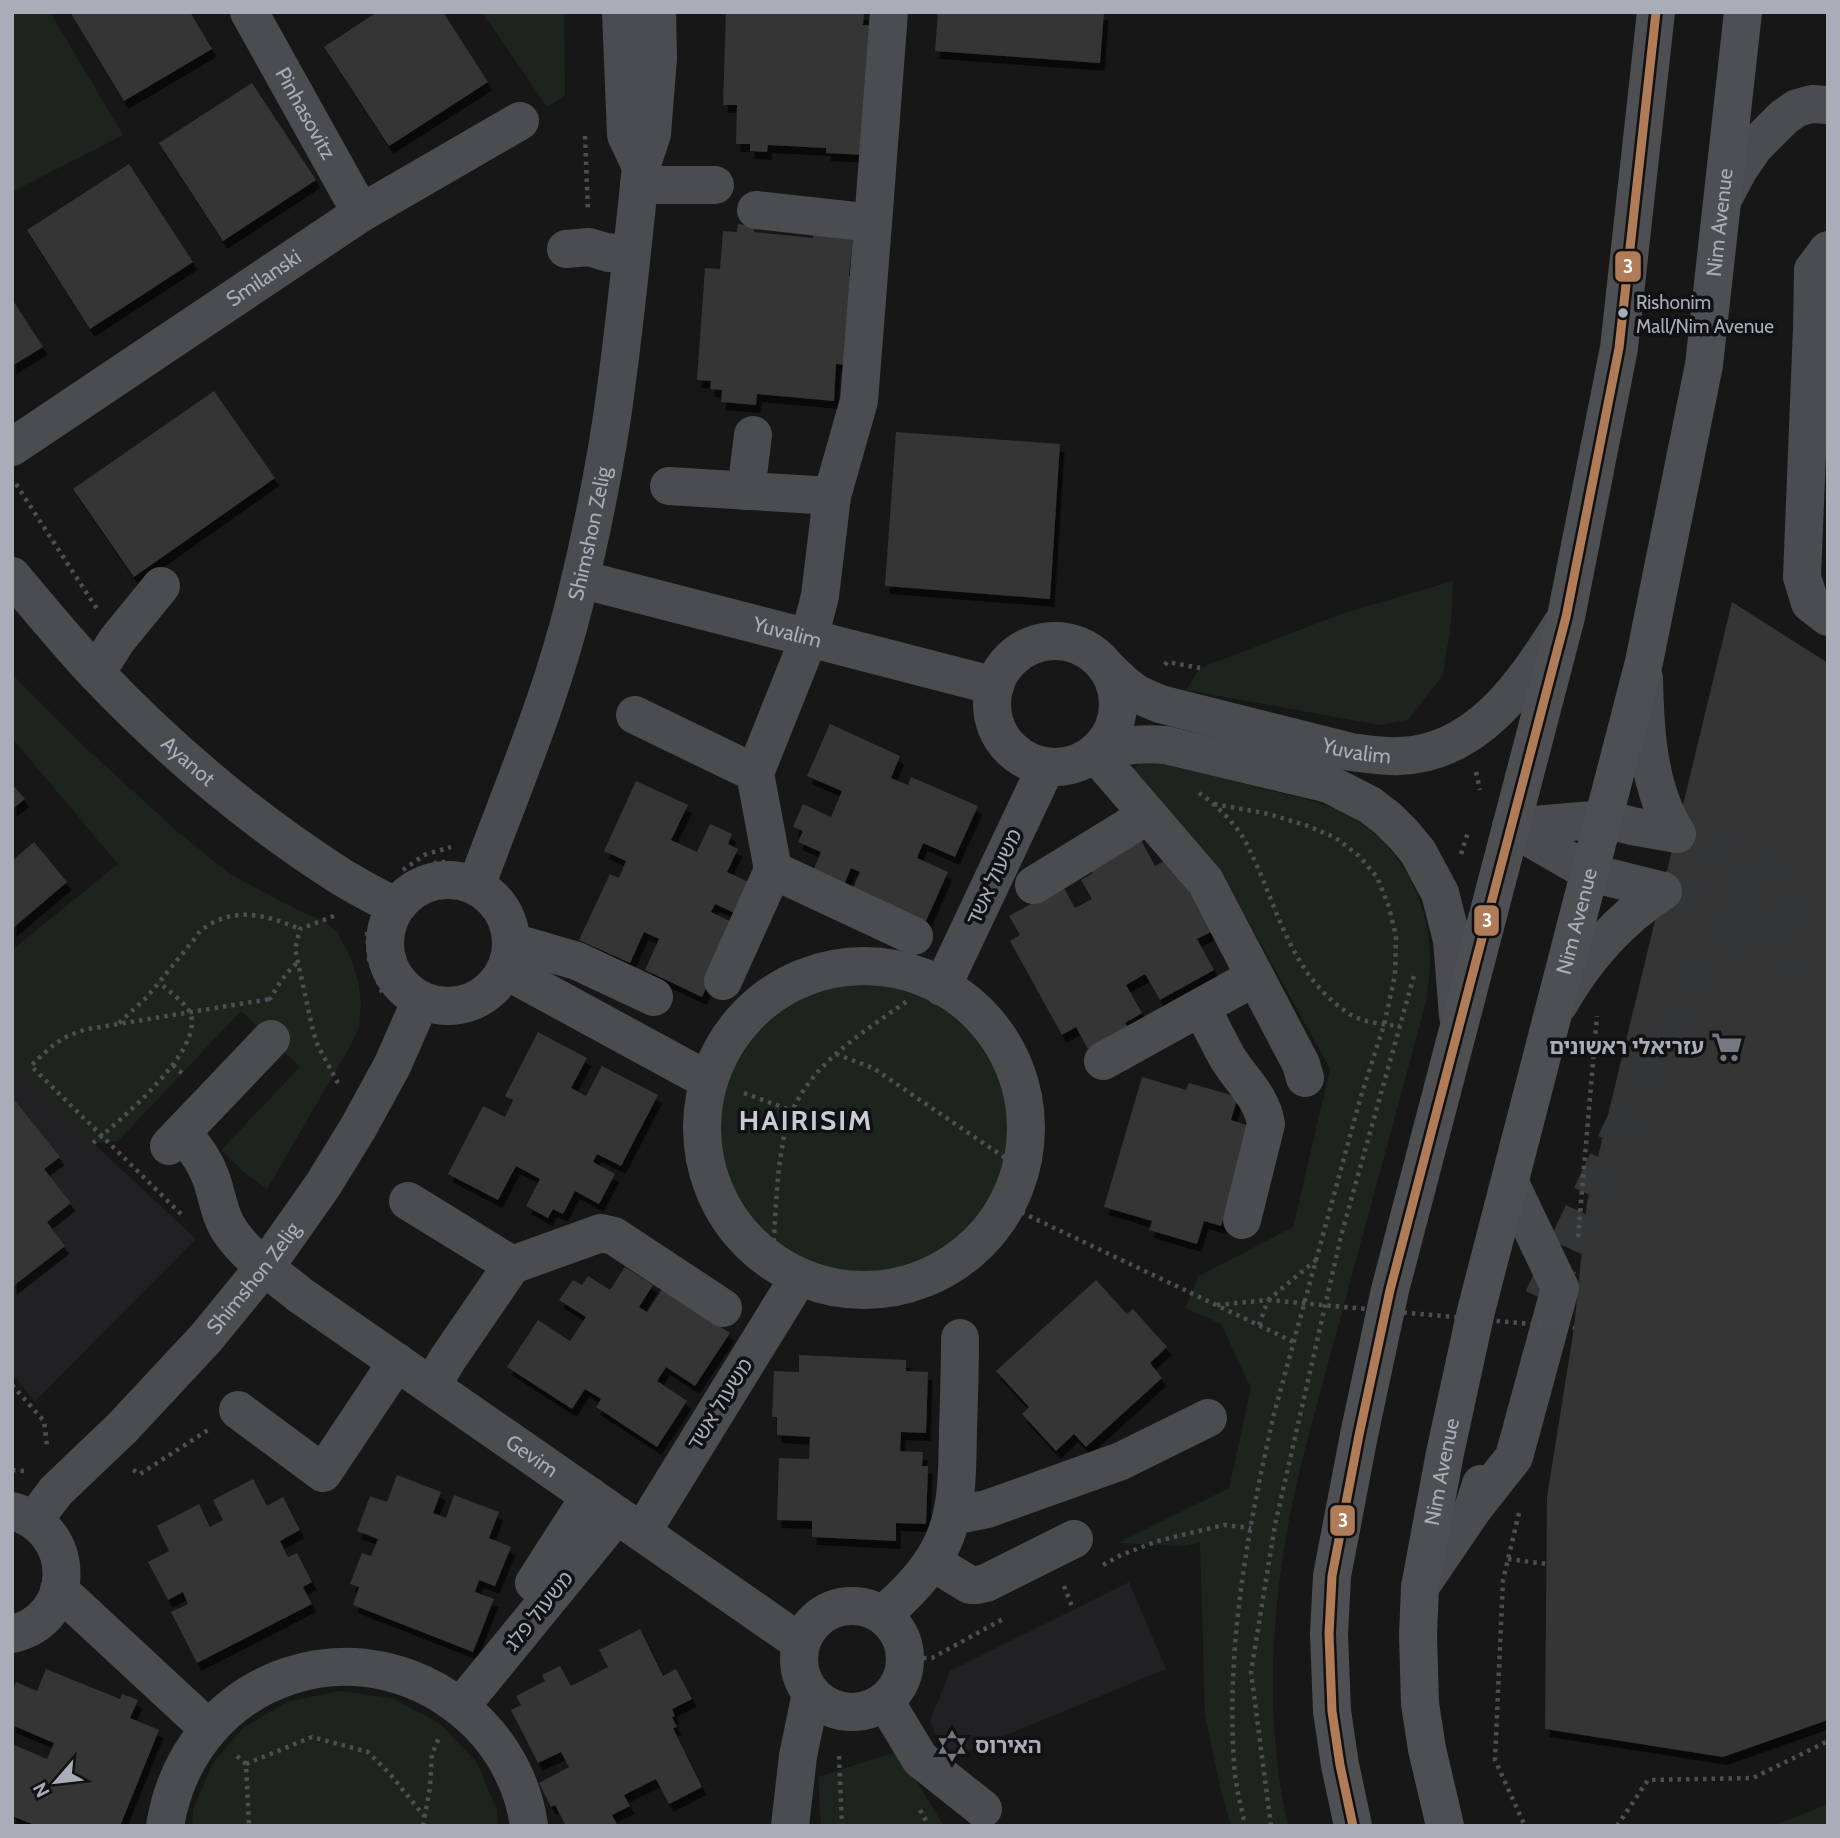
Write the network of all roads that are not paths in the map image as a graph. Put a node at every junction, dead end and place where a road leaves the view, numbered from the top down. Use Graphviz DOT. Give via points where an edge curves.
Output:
graph roads {
  1 [pos="249,12"];
  2 [pos="621,12"];
  3 [pos="657,12"];
  4 [pos="889,12"];
  5 [pos="1656,12"];
  6 [pos="1743,12"];
  7 [pos="1828,104"];
  8 [pos="520,121"];
  9 [pos="640,176"];
  10 [pos="715,185"];
  11 [pos="1724,197"];
  12 [pos="755,210"];
  13 [pos="360,213"];
  14 [pos="873,223"];
  15 [pos="578,248"];
  16 [pos="1828,250"];
  17 [pos="632,251"];
  18 [pos="753,435"];
  19 [pos="12,447"];
  20 [pos="669,486"];
  21 [pos="746,491"];
  22 [pos="832,496"];
  23 [pos="12,576"];
  24 [pos="580,579"];
  25 [pos="161,586"];
  26 [pos="1566,617"];
  27 [pos="1828,617"];
  28 [pos="809,638"];
  29 [pos="1644,663"];
  30 [pos="1105,666"];
  31 [pos="96,673"];
  32 [pos="995,685"];
  33 [pos="635,715"];
  34 [pos="1096,753"];
  35 [pos="1046,767"];
  36 [pos="755,773"];
  37 [pos="1148,815"];
  38 [pos="1605,819"];
  39 [pos="1511,827"];
  40 [pos="773,870"];
  41 [pos="1591,873"];
  42 [pos="1034,885"];
  43 [pos="476,886"];
  44 [pos="394,887"];
  45 [pos="914,936"];
  46 [pos="508,956"];
  47 [pos="1255,977"];
  48 [pos="723,981"];
  49 [pos="938,985"];
  50 [pos="654,997"];
  51 [pos="403,999"];
  52 [pos="1201,1007"];
  53 [pos="1551,1019"];
  54 [pos="274,1023"];
  55 [pos="1458,1028"];
  56 [pos="1103,1061"];
  57 [pos="1305,1078"];
  58 [pos="709,1081"];
  59 [pos="1510,1183"];
  60 [pos="408,1201"];
  61 [pos="1242,1220"];
  62 [pos="512,1265"];
  63 [pos="265,1266"];
  64 [pos="786,1269"];
  65 [pos="723,1308"];
  66 [pos="1533,1320"];
  67 [pos="960,1338"];
  68 [pos="397,1362"];
  69 [pos="432,1386"];
  70 [pos="238,1410"];
  71 [pos="1208,1418"];
  72 [pos="38,1495"];
  73 [pos="1473,1509"];
  74 [pos="616,1514"];
  75 [pos="952,1516"];
  76 [pos="1086,1554"];
  77 [pos="932,1562"];
  78 [pos="531,1587"];
  79 [pos="1420,1587"];
  80 [pos="59,1590"];
  81 [pos="882,1615"];
  82 [pos="13,1636"];
  83 [pos="801,1643"];
  84 [pos="824,1701"];
  85 [pos="885,1701"];
  86 [pos="461,1706"];
  87 [pos="209,1728"];
  88 [pos="983,1809"];
  89 [pos="165,1826"];
  90 [pos="529,1826"];
  91 [pos="790,1826"];
  92 [pos="1353,1826"];
  93 [pos="1444,1826"];
  1 -- 13 [label="street, Pinhasovitz"];
  2 -- 9 [label="street" via="625,135"];
  3 -- 9 [label="street, Shimshon Zelig" via="652,134"];
  4 -- 14 [label="street"];
  5 -- 26 [label="main road" via="1619,348"];
  6 -- 11 [label="main road, Nim Avenue"];
  7 -- 11 [label="street" via="1797,108 1784,117 1754,147"];
  8 -- 13 [label="street, Smilanski"];
  9 -- 10 [label="street"];
  9 -- 17 [label="street, Shimshon Zelig"];
  11 -- 29 [label="main road, Nim Avenue" via="1704,365"];
  12 -- 14 [label="street"];
  13 -- 19 [label="street, Smilanski"];
  14 -- 22 [label="street" via="859,401"];
  15 -- 17 [label="street"];
  16 -- 27 [label="street" via="1813,270 1802,577 1810,603"];
  17 -- 24 [label="street, Shimshon Zelig" via="614,404"];
  18 -- 21 [label="street"];
  20 -- 21 [label="street"];
  21 -- 22 [label="street"];
  22 -- 28 [label="street" via="820,596"];
  23 -- 31 [label="street, Ayanot"];
  24 -- 28 [label="street, Yuvalim"];
  24 -- 43 [label="street, Shimshon Zelig" via="543,709"];
  25 -- 31 [label="street"];
  26 -- 30 [label="street, Yuvalim" via="1514,693 1481,724 1445,746 1401,757 1351,752 1160,704 1137,694"];
  26 -- 39 [label="main road"];
  28 -- 32 [label="street, Yuvalim"];
  28 -- 36 [label="street"];
  29 -- 38 [label="main road, Nim Avenue"];
  29 -- 38 [label="street" via="1654,781 1677,834"];
  30 -- 32 [label="street" via="1091,652 1073,644 1044,642 1009,660"];
  30 -- 34 [label="street" via="1115,684 1118,713 1112,732"];
  31 -- 44 [label="street, Ayanot" via="189,761 289,841 342,877"];
  32 -- 35 [label="street" via="993,715 999,734 1019,756"];
  33 -- 36 [label="street"];
  34 -- 35 [label="street" via="1066,767"];
  34 -- 37 [label="street"];
  34 -- 55 [label="street, Yuvalim" via="1139,743 1166,745 1329,784 1370,805 1418,852 1440,893 1452,940"];
  35 -- 49 [label="street, משעול אשד"];
  36 -- 40 [label="street"];
  37 -- 42 [label="street"];
  37 -- 47 [label="street" via="1205,881"];
  38 -- 39 [label="street"];
  38 -- 41 [label="main road, Nim Avenue"];
  39 -- 41 [label="street"];
  39 -- 55 [label="main road"];
  40 -- 45 [label="street"];
  40 -- 48 [label="street"];
  41 -- 53 [label="main road, Nim Avenue"];
  41 -- 53 [label="street" via="1663,891 1640,906 1587,960"];
  43 -- 44 [label="street" via="448,879 428,882 410,892"];
  43 -- 46 [label="street" via="499,904 508,923"];
  44 -- 51 [label="street" via="386,953 405,989"];
  46 -- 50 [label="street" via="577,961"];
  46 -- 51 [label="street" via="494,986 469,1003 449,1006"];
  46 -- 58 [label="street"];
  47 -- 52 [label="street"];
  47 -- 57 [label="street"];
  49 -- 58 [label="street" via="911,973 862,966 811,975 765,999 746,1016 730,1036"];
  49 -- 64 [label="street" via="956,995 992,1030 1017,1077 1026,1127 1024,1152 1006,1205 981,1241 962,1258 916,1282 891,1289 841,1289 817,1284"];
  51 -- 63 [label="street, Shimshon Zelig" via="392,1066 323,1185"];
  52 -- 56 [label="street"];
  52 -- 61 [label="street" via="1228,1059 1262,1107 1266,1124"];
  53 -- 59 [label="main road, Nim Avenue"];
  54 -- 63 [label="street, Gevim" via="175,1140 195,1147 212,1178 231,1233"];
  55 -- 92 [label="main road" via="1390,1290 1332,1576 1332,1711"];
  58 -- 64 [label="street" via="702,1130 710,1180 735,1227 752,1246"];
  59 -- 73 [label="street" via="1560,1288 1514,1457"];
  59 -- 79 [label="main road, Nim Avenue" via="1445,1453"];
  60 -- 62 [label="street"];
  62 -- 65 [label="street" via="601,1233 614,1236"];
  62 -- 69 [label="street"];
  63 -- 68 [label="street, Gevim"];
  63 -- 72 [label="street, Shimshon Zelig" via="165,1384 99,1450"];
  64 -- 74 [label="street, משעול אשד"];
  66 -- 73 [label="street"];
  67 -- 75 [label="street"];
  68 -- 69 [label="street, Gevim"];
  68 -- 70 [label="street" via="323,1473"];
  69 -- 74 [label="street, Gevim"];
  71 -- 75 [label="street" via="1121,1461 987,1509"];
  72 -- 80 [label="street" via="58,1552"];
  73 -- 79 [label="street"];
  74 -- 78 [label="street"];
  74 -- 83 [label="street, Gevim"];
  74 -- 86 [label="street, משעול פלג"];
  75 -- 77 [label="street"];
  76 -- 77 [label="street" via="977,1585"];
  77 -- 81 [label="street"];
  79 -- 93 [label="main road, Nim Avenue" via="1420,1704"];
  80 -- 82 [label="street" via="44,1616"];
  80 -- 87 [label="street"];
  81 -- 83 [label="street" via="859,1606 835,1608 813,1622"];
  81 -- 85 [label="street" via="895,1626 906,1658 900,1682"];
  83 -- 84 [label="street" via="799,1668 805,1684"];
  84 -- 85 [label="street" via="861,1712"];
  84 -- 91 [label="street" via="798,1756"];
  85 -- 88 [label="street" via="920,1759"];
  86 -- 87 [label="street" via="404,1676 341,1667 278,1679 241,1700"];
  86 -- 90 [label="street" via="491,1736 513,1771"];
  87 -- 89 [label="street" via="177,1778"];
}
